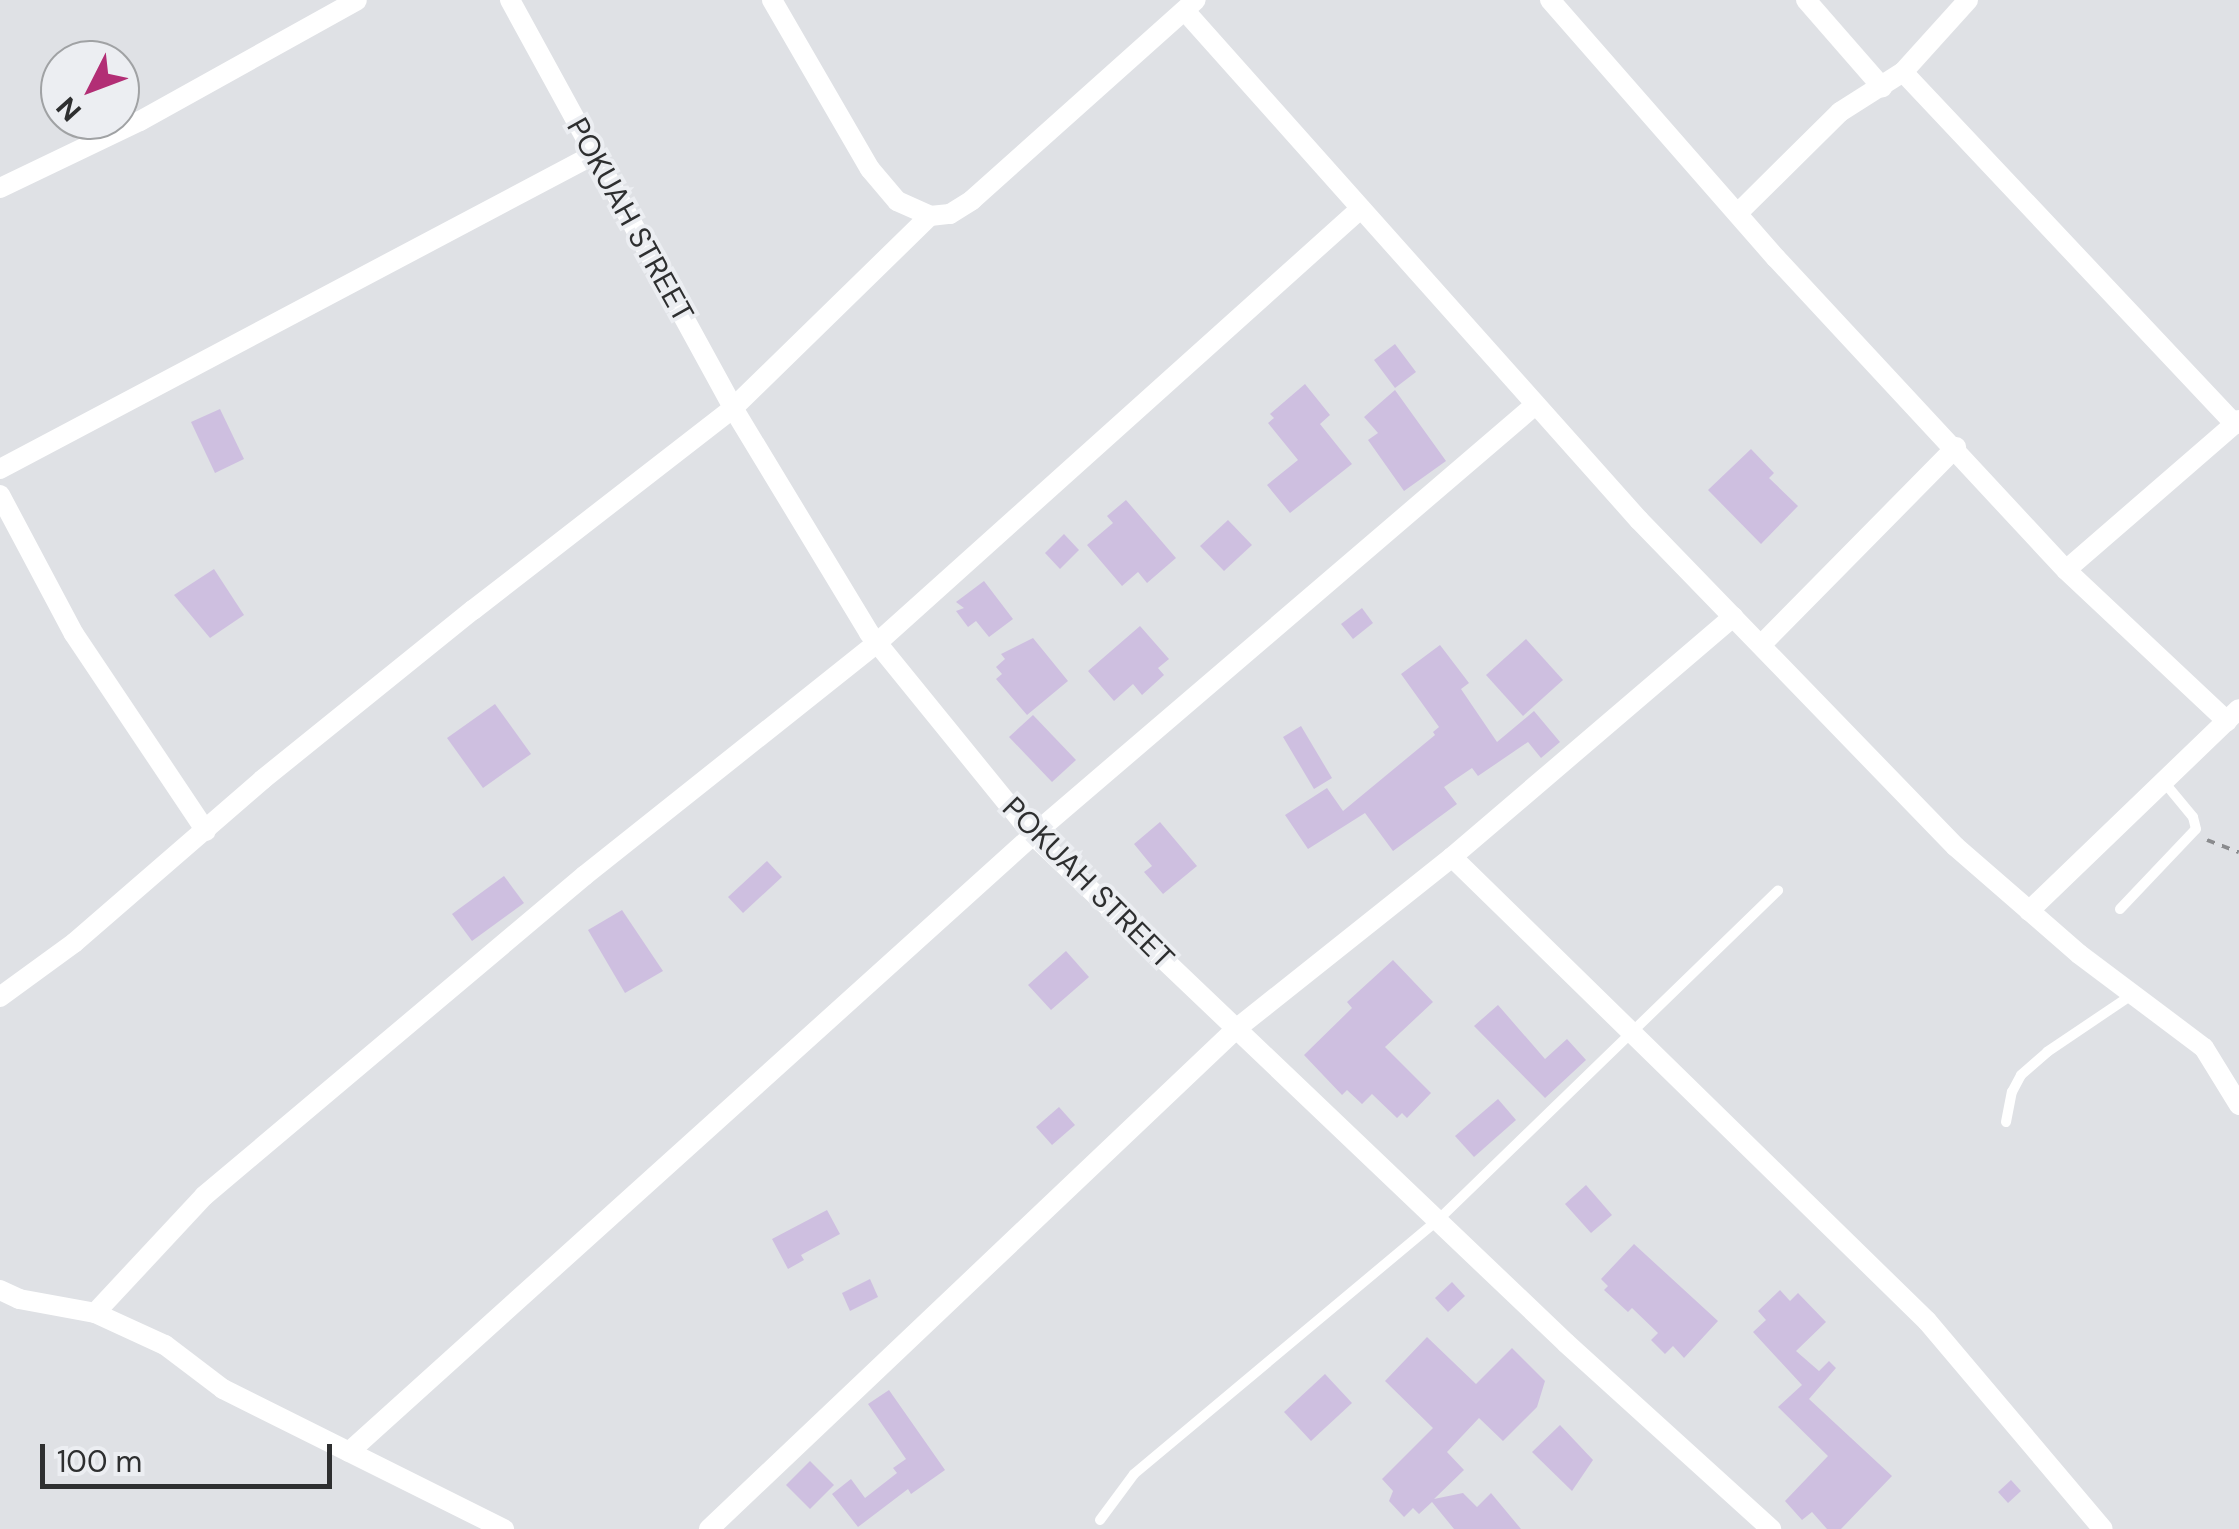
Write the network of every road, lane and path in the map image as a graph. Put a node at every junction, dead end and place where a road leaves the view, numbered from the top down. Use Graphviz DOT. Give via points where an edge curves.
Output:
graph roads {
  1 [pos="358,0"];
  2 [pos="510,0"];
  3 [pos="772,0"];
  4 [pos="1550,0"];
  5 [pos="1806,0"];
  6 [pos="1968,0"];
  7 [pos="1190,6"];
  8 [pos="1903,72"];
  9 [pos="1882,87"];
  10 [pos="594,154"];
  11 [pos="0,188"];
  12 [pos="1359,210"];
  13 [pos="1739,212"];
  14 [pos="930,216"];
  15 [pos="1535,405"];
  16 [pos="733,408"];
  17 [pos="2237,422"];
  18 [pos="1956,448"];
  19 [pos="0,469"];
  20 [pos="0,495"];
  21 [pos="2066,570"];
  22 [pos="1733,617"];
  23 [pos="877,643"];
  24 [pos="1761,645"];
  25 [pos="2233,715"];
  26 [pos="2164,781"];
  27 [pos="2196,829"];
  28 [pos="206,832"];
  29 [pos="1034,835"];
  30 [pos="2239,852"];
  31 [pos="1452,857"];
  32 [pos="1778,890"];
  33 [pos="2120,909"];
  34 [pos="2029,911"];
  35 [pos="2134,994"];
  36 [pos="0,997"];
  37 [pos="1236,1029"];
  38 [pos="1632,1033"];
  39 [pos="2239,1105"];
  40 [pos="2006,1122"];
  41 [pos="1437,1221"];
  42 [pos="0,1290"];
  43 [pos="95,1313"];
  44 [pos="349,1452"];
  45 [pos="1100,1520"];
  46 [pos="504,1529"];
  47 [pos="709,1529"];
  48 [pos="1771,1529"];
  49 [pos="2102,1529"];
  1 -- 11 [label="street" via="140,121"];
  2 -- 10 [label="street, POKUAH STREET"];
  3 -- 14 [label="street" via="870,170 897,201"];
  4 -- 13 [label="street"];
  5 -- 9 [label="street"];
  6 -- 8 [label="street"];
  7 -- 12 [label="street"];
  7 -- 14 [label="street" via="972,200 950,214"];
  8 -- 9 [label="street"];
  8 -- 17 [label="street"];
  9 -- 13 [label="street" via="1840,112"];
  10 -- 16 [label="street, POKUAH STREET"];
  10 -- 19 [label="street"];
  12 -- 15 [label="street"];
  12 -- 23 [label="street"];
  13 -- 18 [label="street"];
  14 -- 16 [label="street"];
  15 -- 22 [label="street"];
  15 -- 29 [label="street"];
  16 -- 23 [label="street, POKUAH STREET"];
  16 -- 28 [label="street" via="473,610"];
  17 -- 21 [label="street"];
  18 -- 21 [label="street"];
  18 -- 24 [label="street"];
  20 -- 28 [label="street" via="74,634"];
  21 -- 25 [label="street"];
  22 -- 24 [label="street"];
  22 -- 31 [label="street"];
  23 -- 29 [label="street, POKUAH STREET"];
  23 -- 43 [label="street" via="584,876 204,1196"];
  24 -- 34 [label="street" via="1956,846"];
  25 -- 26 [label="street"];
  26 -- 27 [label="lane"];
  26 -- 34 [label="street"];
  27 -- 30 [label="path" via="2212,845"];
  27 -- 33 [label="lane"];
  28 -- 36 [label="street"];
  29 -- 37 [label="street, POKUAH STREET"];
  29 -- 44 [label="street"];
  31 -- 37 [label="street"];
  31 -- 38 [label="street"];
  32 -- 38 [label="lane"];
  34 -- 35 [label="street"];
  35 -- 39 [label="street" via="2204,1048"];
  35 -- 40 [label="lane" via="2021,1075"];
  37 -- 41 [label="street, POKUAH STREET"];
  37 -- 47 [label="street"];
  38 -- 41 [label="lane"];
  38 -- 49 [label="street" via="1927,1321"];
  41 -- 45 [label="lane" via="1134,1474"];
  41 -- 48 [label="street, POKUAH STREET"];
  42 -- 43 [label="street"];
  43 -- 44 [label="street" via="165,1345 223,1389"];
  44 -- 46 [label="street"];
}
